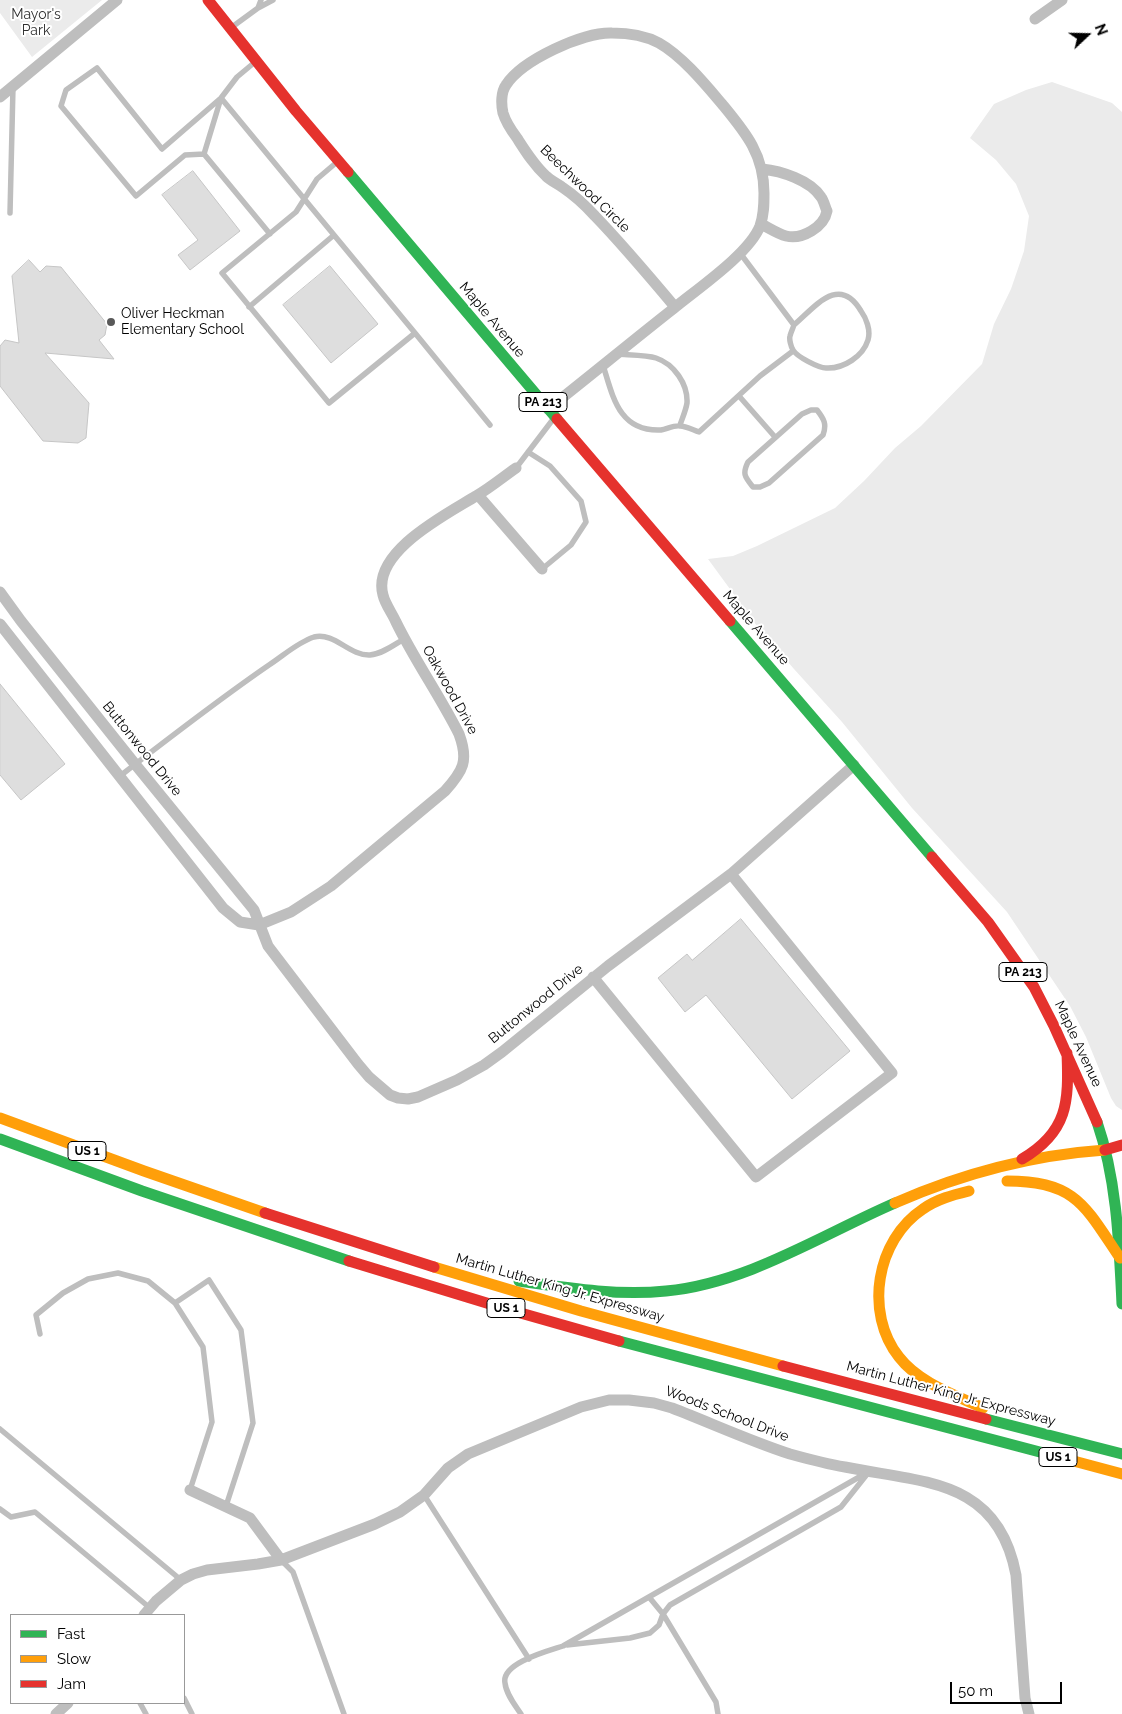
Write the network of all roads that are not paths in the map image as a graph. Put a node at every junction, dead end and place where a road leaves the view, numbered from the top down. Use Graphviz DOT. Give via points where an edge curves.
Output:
graph roads {
  1 [pos="117,0"];
  2 [pos="208,0"];
  3 [pos="261,0"];
  4 [pos="273,0"];
  5 [pos="1062,0"];
  6 [pos="258,8"];
  7 [pos="1036,19"];
  8 [pos="234,32"];
  9 [pos="256,60"];
  10 [pos="13,87"];
  11 [pos="0,97"];
  12 [pos="220,98"];
  13 [pos="204,154"];
  14 [pos="338,161"];
  15 [pos="762,169"];
  16 [pos="304,200"];
  17 [pos="10,213"];
  18 [pos="761,224"];
  19 [pos="270,234"];
  20 [pos="334,235"];
  21 [pos="740,253"];
  22 [pos="250,307"];
  23 [pos="675,307"];
  24 [pos="794,325"];
  25 [pos="415,333"];
  26 [pos="793,351"];
  27 [pos="617,354"];
  28 [pos="603,365"];
  29 [pos="739,396"];
  30 [pos="552,413"];
  31 [pos="490,425"];
  32 [pos="680,426"];
  33 [pos="775,438"];
  34 [pos="528,452"];
  35 [pos="516,468"];
  36 [pos="478,495"];
  37 [pos="542,569"];
  38 [pos="0,592"];
  39 [pos="0,624"];
  40 [pos="404,638"];
  41 [pos="135,764"];
  42 [pos="854,765"];
  43 [pos="120,776"];
  44 [pos="731,874"];
  45 [pos="259,925"];
  46 [pos="593,977"];
  47 [pos="1066,1053"];
  48 [pos="0,1118"];
  49 [pos="0,1139"];
  50 [pos="1122,1145"];
  51 [pos="1106,1150"];
  52 [pos="1073,1164"];
  53 [pos="1003,1168"];
  54 [pos="1046,1172"];
  55 [pos="983,1187"];
  56 [pos="1120,1258"];
  57 [pos="444,1270"];
  58 [pos="175,1303"];
  59 [pos="1122,1304"];
  60 [pos="40,1334"];
  61 [pos="0,1429"];
  62 [pos="1029,1430"];
  63 [pos="1122,1454"];
  64 [pos="869,1471"];
  65 [pos="1122,1474"];
  66 [pos="190,1490"];
  67 [pos="424,1495"];
  68 [pos="226,1506"];
  69 [pos="0,1509"];
  70 [pos="282,1560"];
  71 [pos="181,1580"];
  72 [pos="649,1597"];
  73 [pos="148,1613"];
  74 [pos="663,1614"];
  75 [pos="563,1646"];
  76 [pos="529,1659"];
  77 [pos="185,1700"];
  78 [pos="67,1704"];
  79 [pos="56,1714"];
  80 [pos="192,1714"];
  81 [pos="344,1714"];
  82 [pos="520,1714"];
  83 [pos="718,1714"];
  84 [pos="1029,1714"];
  1 -- 10 [label="street"];
  2 -- 8 [label="main road, PA 213"];
  3 -- 6 [label="lane"];
  4 -- 6 [label="lane"];
  5 -- 7 [label="street"];
  6 -- 8 [label="lane"];
  8 -- 9 [label="main road, Maple Avenue / PA 213"];
  9 -- 12 [label="lane"];
  9 -- 14 [label="main road, Maple Avenue / PA 213"];
  10 -- 11 [label="street"];
  10 -- 17 [label="lane"];
  12 -- 13 [label="lane"];
  12 -- 13 [label="lane" via="162,149 97,68 66,90 61,106 136,196 184,155"];
  12 -- 16 [label="lane"];
  13 -- 19 [label="lane"];
  14 -- 16 [label="lane" via="317,178"];
  14 -- 30 [label="main road, Maple Avenue / PA 213"];
  15 -- 18 [label="street, Beechwood Circle" via="764,208"];
  15 -- 18 [label="street" via="778,171 799,180 822,198 827,211 822,224 797,236 787,237"];
  15 -- 23 [label="street, Beechwood Circle" via="754,148 739,125 701,79 659,43 642,37 602,33 568,42 525,66 504,87 504,115 532,162 595,216"];
  16 -- 19 [label="lane" via="296,212"];
  16 -- 20 [label="lane"];
  18 -- 21 [label="street"];
  19 -- 22 [label="lane" via="222,273"];
  20 -- 22 [label="lane"];
  20 -- 25 [label="lane"];
  21 -- 23 [label="street"];
  21 -- 24 [label="lane"];
  22 -- 25 [label="lane" via="329,403"];
  23 -- 27 [label="street"];
  24 -- 26 [label="lane" via="789,337"];
  24 -- 26 [label="lane" via="825,298 837,293 845,294 858,305 866,319 869,338 865,349 851,362 835,368 810,363"];
  25 -- 31 [label="lane"];
  26 -- 29 [label="lane"];
  27 -- 28 [label="street"];
  27 -- 32 [label="lane" via="655,358 677,373 684,386 687,404"];
  28 -- 30 [label="street"];
  28 -- 32 [label="lane" via="613,398 622,414 633,424 663,430"];
  29 -- 32 [label="lane" via="699,432"];
  29 -- 33 [label="lane"];
  30 -- 34 [label="lane"];
  30 -- 42 [label="main road, Maple Avenue / PA 213"];
  33 -- 33 [label="lane" via="748,462 745,477 754,487 769,483 823,435 824,419 817,410 811,410"];
  34 -- 35 [label="lane"];
  34 -- 37 [label="lane" via="550,466 581,500 586,522 571,545"];
  35 -- 36 [label="street, Oakwood Drive"];
  36 -- 37 [label="street"];
  36 -- 40 [label="street, Oakwood Drive" via="415,534 387,566 383,595"];
  38 -- 41 [label="street, Buttonwood Drive"];
  39 -- 43 [label="street"];
  40 -- 41 [label="lane" via="372,655 363,655 322,636 305,641"];
  40 -- 45 [label="street, Oakwood Drive" via="459,734 463,746 462,769 445,791 330,886 291,912"];
  41 -- 43 [label="lane"];
  41 -- 45 [label="street, Buttonwood Drive" via="254,910"];
  42 -- 44 [label="street, Buttonwood Drive"];
  42 -- 47 [label="main road, Maple Avenue / PA 213" via="988,922 1034,987"];
  43 -- 45 [label="street" via="223,908 240,922"];
  44 -- 46 [label="street, Buttonwood Drive"];
  44 -- 46 [label="street" via="892,1073 756,1177"];
  45 -- 46 [label="street, Buttonwood Drive" via="268,946 358,1064 390,1095 398,1098 418,1097 484,1065"];
  47 -- 51 [label="main road, Maple Avenue / PA 213"];
  47 -- 53 [label="main road" via="1069,1086 1060,1124 1040,1148"];
  48 -- 57 [label="main road, Martin Luther King Jr. Expressway / US 1" via="175,1182"];
  49 -- 65 [label="main road, US 1" via="303,1245 493,1304 711,1366"];
  50 -- 51 [label="main road"];
  51 -- 52 [label="main road"];
  51 -- 53 [label="main road" via="1062,1154"];
  51 -- 56 [label="main road, Maple Avenue / PA 213"];
  53 -- 57 [label="main road" via="920,1192 762,1266 708,1284 663,1291 606,1292"];
  54 -- 56 [label="main road" via="1003,1182 1045,1183 1073,1196"];
  55 -- 62 [label="main road" via="925,1207 902,1228 888,1251 880,1280 882,1323 891,1347 918,1375"];
  56 -- 59 [label="main road, Maple Avenue / PA 213"];
  57 -- 62 [label="main road, Martin Luther King Jr. Expressway / US 1" via="688,1340"];
  58 -- 60 [label="lane" via="148,1281 118,1274 88,1279 63,1293 36,1315"];
  58 -- 66 [label="lane" via="203,1347 212,1422"];
  58 -- 68 [label="lane" via="209,1280 241,1330 253,1423"];
  61 -- 71 [label="lane"];
  62 -- 63 [label="main road, Martin Luther King Jr. Expressway / US 1"];
  64 -- 67 [label="street, Woods School Drive" via="790,1454 654,1403 609,1400 581,1407 468,1454 448,1468"];
  64 -- 72 [label="lane"];
  64 -- 74 [label="lane" via="841,1506 670,1605"];
  64 -- 84 [label="street, Woods School Drive" via="953,1490 971,1499 996,1524 1007,1543 1016,1575"];
  66 -- 68 [label="street"];
  67 -- 70 [label="street, Woods School Drive" via="375,1524"];
  67 -- 76 [label="lane"];
  68 -- 70 [label="street" via="250,1518"];
  69 -- 73 [label="lane" via="11,1517 35,1512"];
  70 -- 71 [label="street, Woods School Drive" via="207,1570"];
  70 -- 81 [label="lane" via="294,1572"];
  71 -- 73 [label="street, Woods School Drive"];
  72 -- 74 [label="lane"];
  72 -- 75 [label="lane"];
  74 -- 75 [label="lane" via="659,1625 650,1633"];
  74 -- 83 [label="lane" via="716,1702"];
  75 -- 76 [label="lane"];
  76 -- 82 [label="lane" via="511,1668 504,1681"];
  77 -- 80 [label="lane"];
  78 -- 79 [label="street"];
}
